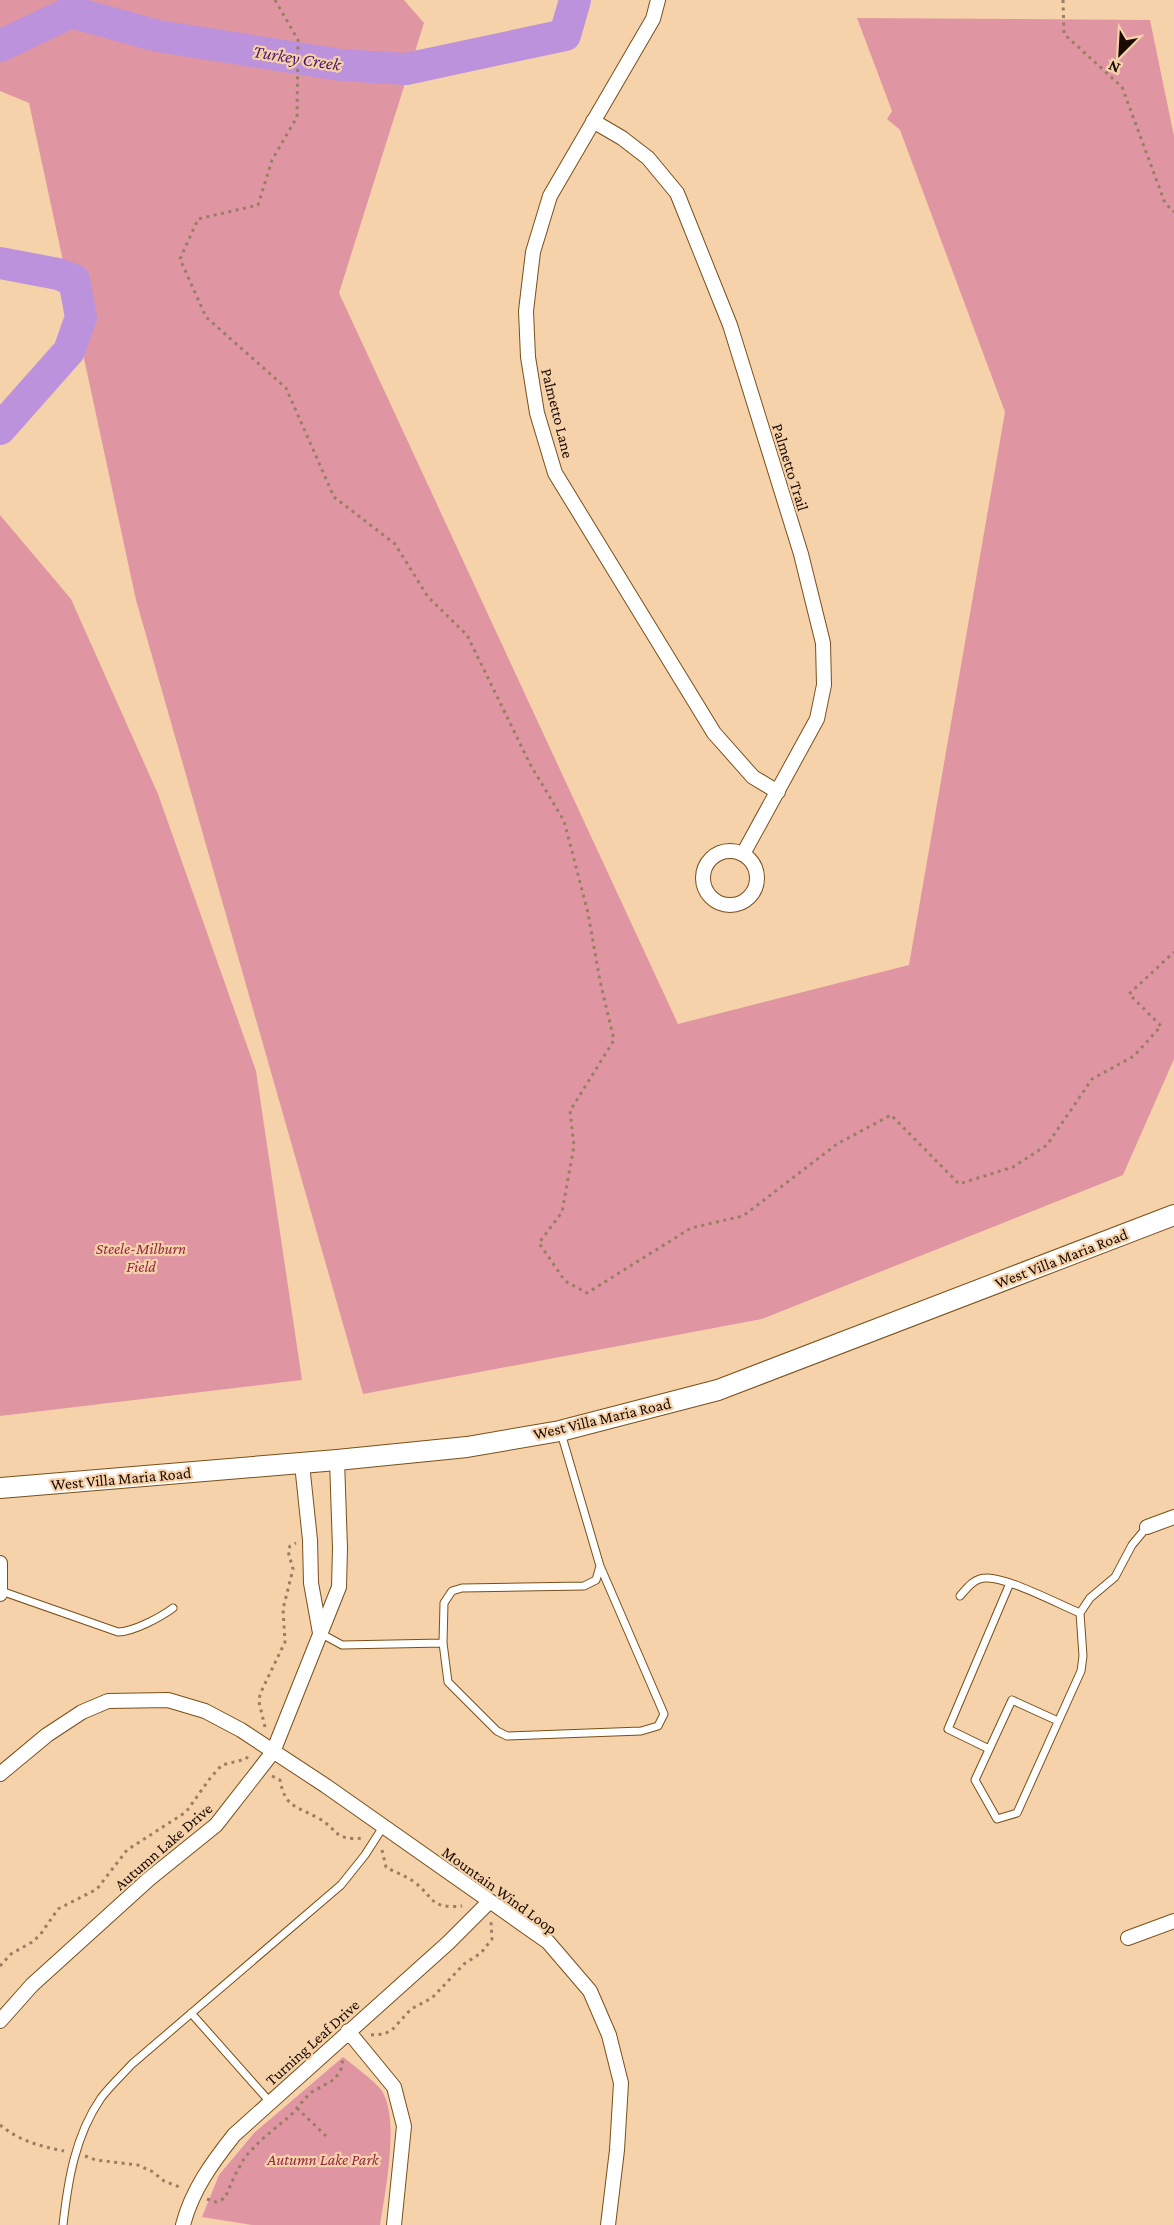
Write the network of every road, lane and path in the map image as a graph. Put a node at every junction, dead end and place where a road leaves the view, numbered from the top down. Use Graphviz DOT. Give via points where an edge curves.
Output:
graph roads {
  1 [pos="275,0"];
  2 [pos="658,0"];
  3 [pos="1063,0"];
  4 [pos="593,121"];
  5 [pos="1174,212"];
  6 [pos="778,792"];
  7 [pos="743,854"];
  8 [pos="1174,952"];
  9 [pos="1174,1215"];
  10 [pos="560,1431"];
  11 [pos="337,1460"];
  12 [pos="302,1464"];
  13 [pos="0,1488"];
  14 [pos="1174,1517"];
  15 [pos="1147,1527"];
  16 [pos="310,1540"];
  17 [pos="0,1563"];
  18 [pos="600,1566"];
  19 [pos="1010,1583"];
  20 [pos="1,1592"];
  21 [pos="960,1596"];
  22 [pos="173,1608"];
  23 [pos="1080,1613"];
  24 [pos="320,1633"];
  25 [pos="443,1643"];
  26 [pos="1058,1721"];
  27 [pos="257,1741"];
  28 [pos="989,1749"];
  29 [pos="273,1752"];
  30 [pos="246,1759"];
  31 [pos="261,1768"];
  32 [pos="0,1774"];
  33 [pos="383,1827"];
  34 [pos="373,1843"];
  35 [pos="489,1902"];
  36 [pos="478,1913"];
  37 [pos="1174,1921"];
  38 [pos="1128,1938"];
  39 [pos="0,1965"];
  40 [pos="191,2013"];
  41 [pos="0,2021"];
  42 [pos="348,2031"];
  43 [pos="358,2044"];
  44 [pos="270,2102"];
  45 [pos="297,2108"];
  46 [pos="0,2125"];
  47 [pos="326,2136"];
  48 [pos="76,2153"];
  49 [pos="194,2193"];
  50 [pos="63,2225"];
  51 [pos="183,2225"];
  52 [pos="394,2225"];
  53 [pos="608,2225"];
  1 -- 8 [label="path" via="298,40 297,117 272,160 258,205 198,219 180,259 206,317 286,388 334,496 395,544 428,597 467,635 530,764 564,821 614,1040 570,1110 574,1146 562,1212 539,1244 565,1281 587,1293 691,1228 743,1216 837,1144 891,1115 959,1184 1013,1167 1047,1145 1092,1079 1134,1056 1161,1026 1129,994"];
  2 -- 4 [label="street, Palmetto Lane" via="653,19"];
  3 -- 5 [label="path" via="1065,34 1122,87 1165,203"];
  4 -- 6 [label="street, Palmetto Trail" via="648,158 677,193 730,325 801,554 823,643 824,685 817,720"];
  4 -- 6 [label="street, Palmetto Lane" via="550,196 533,252 526,311 537,413 555,473 714,733 753,777"];
  6 -- 7 [label="street, Palmetto Trail"];
  7 -- 7 [label="street" via="719,852 704,870 703,882 717,901 729,905 751,896 757,885 757,873 752,861"];
  9 -- 10 [label="main road, West Villa Maria Road" via="718,1390"];
  10 -- 11 [label="main road, West Villa Maria Road" via="467,1447"];
  10 -- 18 [label="lane"];
  11 -- 12 [label="main road, West Villa Maria Road"];
  11 -- 24 [label="street, Autumn Lake Drive" via="339,1587"];
  12 -- 13 [label="main road, West Villa Maria Road"];
  12 -- 16 [label="street"];
  14 -- 15 [label="street"];
  15 -- 23 [label="lane" via="1115,1577 1090,1598"];
  16 -- 24 [label="street" via="310,1583"];
  16 -- 27 [label="path" via="294,1544 288,1551 293,1569 283,1609 285,1642 260,1694 266,1725"];
  17 -- 20 [label="street"];
  18 -- 25 [label="lane" via="596,1580 584,1586 452,1591 444,1603"];
  18 -- 25 [label="lane" via="664,1714 658,1726 641,1731 507,1736 497,1731 448,1682"];
  19 -- 21 [label="lane" via="987,1578 974,1581"];
  19 -- 23 [label="lane"];
  19 -- 28 [label="lane" via="948,1729"];
  20 -- 22 [label="lane" via="118,1632 163,1616"];
  23 -- 26 [label="lane" via="1081,1671"];
  24 -- 25 [label="lane" via="342,1645"];
  24 -- 29 [label="street, Autumn Lake Drive"];
  26 -- 28 [label="lane" via="1012,1700"];
  26 -- 28 [label="lane" via="1017,1813 998,1819 975,1780"];
  27 -- 29 [label="street, Mountain Wind Loop"];
  27 -- 30 [label="path"];
  27 -- 32 [label="street, Mountain Wind Loop" via="205,1711 168,1701 108,1701 82,1712 47,1735"];
  29 -- 31 [label="street, Autumn Lake Drive"];
  29 -- 33 [label="street, Mountain Wind Loop"];
  30 -- 31 [label="path"];
  30 -- 39 [label="path" via="222,1765 186,1812 127,1850 97,1889 58,1909 40,1935"];
  31 -- 34 [label="path" via="279,1780 284,1797 299,1810 320,1818 342,1837 364,1838"];
  31 -- 41 [label="street, Autumn Lake Drive" via="216,1826 124,1901 32,1985"];
  33 -- 34 [label="lane"];
  33 -- 35 [label="street, Mountain Wind Loop"];
  34 -- 36 [label="path" via="382,1850 386,1867 413,1881 436,1904 463,1906"];
  34 -- 40 [label="lane" via="341,1885"];
  35 -- 36 [label="street, Turning Leaf Drive"];
  35 -- 53 [label="street, Mountain Wind Loop" via="548,1942 590,1991 609,2035 621,2083 618,2150"];
  36 -- 42 [label="street, Turning Leaf Drive"];
  36 -- 43 [label="path" via="493,1923 488,1947 464,1964 432,1998 411,2009 392,2030 368,2036"];
  37 -- 38 [label="street"];
  40 -- 44 [label="lane"];
  40 -- 48 [label="lane" via="132,2064 102,2097 80,2137"];
  42 -- 43 [label="street"];
  42 -- 44 [label="street, Turning Leaf Drive"];
  43 -- 45 [label="path" via="344,2057 335,2079 310,2093"];
  43 -- 52 [label="street" via="394,2087 404,2126"];
  44 -- 49 [label="street, Turning Leaf Drive" via="234,2134"];
  45 -- 47 [label="path"];
  45 -- 49 [label="path" via="245,2157 225,2198 216,2202"];
  46 -- 48 [label="path" via="29,2143"];
  48 -- 49 [label="path" via="96,2160 138,2165"];
  48 -- 50 [label="lane"];
  49 -- 51 [label="street, Turning Leaf Drive"];
}
